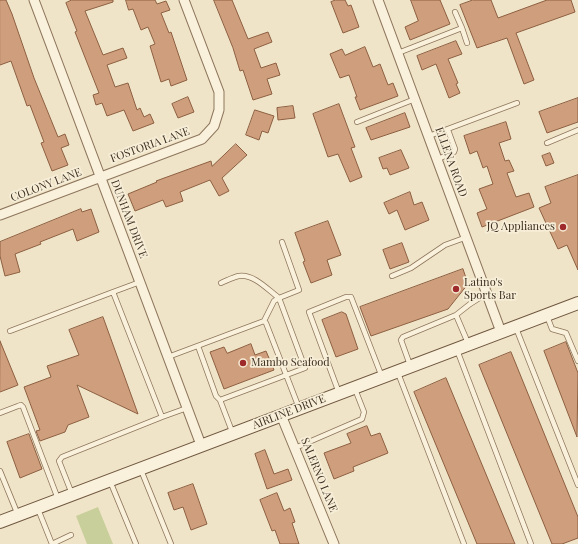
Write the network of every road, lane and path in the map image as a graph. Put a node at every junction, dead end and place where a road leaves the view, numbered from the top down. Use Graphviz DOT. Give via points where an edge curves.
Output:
graph roads {
  1 [pos="34,0"];
  2 [pos="184,0"];
  3 [pos="378,0"];
  4 [pos="455,12"];
  5 [pos="462,28"];
  6 [pos="467,43"];
  7 [pos="398,53"];
  8 [pos="415,99"];
  9 [pos="517,104"];
  10 [pos="357,122"];
  11 [pos="448,130"];
  12 [pos="578,130"];
  13 [pos="429,136"];
  14 [pos="547,142"];
  15 [pos="438,159"];
  16 [pos="100,177"];
  17 [pos="0,215"];
  18 [pos="467,237"];
  19 [pos="282,242"];
  20 [pos="392,276"];
  21 [pos="140,282"];
  22 [pos="221,283"];
  23 [pos="113,292"];
  24 [pos="487,293"];
  25 [pos="279,298"];
  26 [pos="578,303"];
  27 [pos="456,315"];
  28 [pos="546,315"];
  29 [pos="264,321"];
  30 [pos="516,326"];
  31 [pos="10,331"];
  32 [pos="502,332"];
  33 [pos="198,346"];
  34 [pos="462,346"];
  35 [pos="168,357"];
  36 [pos="578,361"];
  37 [pos="411,366"];
  38 [pos="398,371"];
  39 [pos="286,375"];
  40 [pos="382,377"];
  41 [pos="355,387"];
  42 [pos="339,393"];
  43 [pos="220,400"];
  44 [pos="187,408"];
  45 [pos="299,409"];
  46 [pos="0,413"];
  47 [pos="281,415"];
  48 [pos="162,417"];
  49 [pos="233,434"];
  50 [pos="201,446"];
  51 [pos="295,448"];
  52 [pos="140,468"];
  53 [pos="0,471"];
  54 [pos="110,480"];
  55 [pos="578,485"];
  56 [pos="72,494"];
  57 [pos="58,500"];
  58 [pos="38,508"];
  59 [pos="18,515"];
  60 [pos="0,522"];
  61 [pos="71,535"];
  62 [pos="51,544"];
  63 [pos="136,544"];
  64 [pos="172,544"];
  65 [pos="334,544"];
  66 [pos="464,544"];
  67 [pos="531,544"];
  1 -- 16 [label="street, DUNHAM DRIVE"];
  2 -- 16 [label="street, FOSTORIA LANE" via="219,92 219,110 214,126 202,139"];
  3 -- 7 [label="street, ELLENA ROAD"];
  4 -- 5 [label="lane"];
  5 -- 6 [label="lane"];
  5 -- 7 [label="lane"];
  7 -- 8 [label="street, ELLENA ROAD"];
  8 -- 10 [label="lane"];
  8 -- 13 [label="street, ELLENA ROAD"];
  9 -- 11 [label="lane"];
  11 -- 13 [label="lane"];
  11 -- 15 [label="lane" via="454,152"];
  12 -- 14 [label="lane"];
  13 -- 15 [label="street, ELLENA ROAD"];
  15 -- 18 [label="street, ELLENA ROAD"];
  16 -- 17 [label="street, COLONY LANE"];
  16 -- 21 [label="street, DUNHAM DRIVE"];
  18 -- 20 [label="lane" via="445,245 411,268"];
  18 -- 24 [label="street, ELLENA ROAD"];
  19 -- 25 [label="lane" via="299,290"];
  21 -- 23 [label="lane"];
  21 -- 35 [label="street, DUNHAM DRIVE"];
  22 -- 25 [label="lane" via="238,276 246,276"];
  23 -- 31 [label="lane"];
  23 -- 48 [label="lane"];
  24 -- 27 [label="lane"];
  24 -- 32 [label="street, ELLENA ROAD"];
  25 -- 29 [label="lane" via="274,301"];
  25 -- 39 [label="lane" via="305,368"];
  26 -- 28 [label="main road, AIRLINE DRIVE"];
  27 -- 34 [label="lane"];
  27 -- 37 [label="lane" via="403,337 401,340"];
  28 -- 30 [label="main road, AIRLINE DRIVE"];
  28 -- 36 [label="lane" via="552,329 566,333"];
  29 -- 33 [label="lane"];
  29 -- 39 [label="lane"];
  30 -- 32 [label="main road, AIRLINE DRIVE"];
  30 -- 55 [label="lane"];
  32 -- 34 [label="main road, AIRLINE DRIVE"];
  33 -- 35 [label="lane"];
  33 -- 43 [label="lane" via="216,396"];
  34 -- 37 [label="main road, AIRLINE DRIVE"];
  34 -- 67 [label="lane"];
  35 -- 44 [label="street, DUNHAM DRIVE"];
  37 -- 38 [label="main road, AIRLINE DRIVE"];
  38 -- 40 [label="main road, AIRLINE DRIVE"];
  38 -- 66 [label="lane"];
  39 -- 43 [label="lane"];
  39 -- 45 [label="lane"];
  40 -- 41 [label="main road, AIRLINE DRIVE"];
  40 -- 42 [label="lane" via="351,298 346,297 309,312"];
  41 -- 42 [label="main road, AIRLINE DRIVE"];
  41 -- 51 [label="lane" via="364,412 362,419"];
  42 -- 45 [label="main road, AIRLINE DRIVE"];
  43 -- 49 [label="lane"];
  44 -- 48 [label="lane"];
  44 -- 50 [label="street, DUNHAM DRIVE"];
  45 -- 47 [label="main road, AIRLINE DRIVE"];
  46 -- 57 [label="lane" via="21,405 23,407"];
  47 -- 49 [label="main road, AIRLINE DRIVE"];
  47 -- 51 [label="street, SALERNO LANE"];
  48 -- 56 [label="lane" via="62,457 59,461"];
  49 -- 50 [label="main road, AIRLINE DRIVE"];
  50 -- 52 [label="main road, AIRLINE DRIVE"];
  51 -- 65 [label="street, SALERNO LANE"];
  52 -- 54 [label="main road, AIRLINE DRIVE"];
  52 -- 64 [label="lane"];
  53 -- 59 [label="lane"];
  54 -- 56 [label="main road, AIRLINE DRIVE"];
  54 -- 63 [label="lane"];
  56 -- 57 [label="main road, AIRLINE DRIVE"];
  57 -- 58 [label="main road, AIRLINE DRIVE"];
  58 -- 59 [label="main road, AIRLINE DRIVE"];
  58 -- 62 [label="lane"];
  59 -- 60 [label="main road, AIRLINE DRIVE"];
  61 -- 62 [label="lane"];
}
